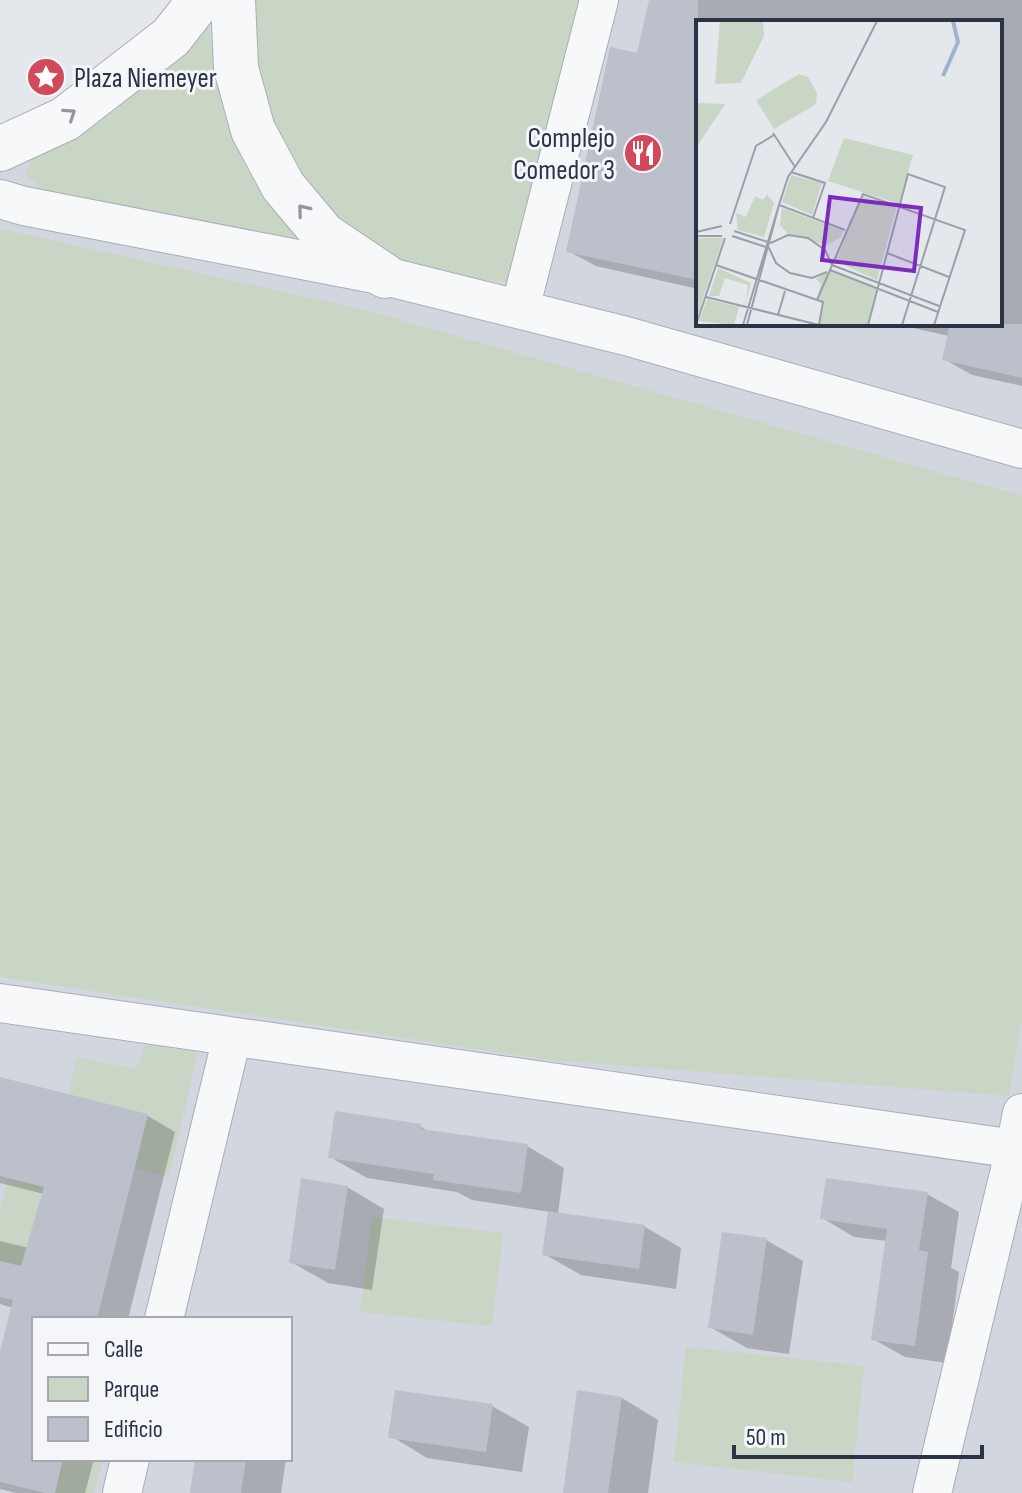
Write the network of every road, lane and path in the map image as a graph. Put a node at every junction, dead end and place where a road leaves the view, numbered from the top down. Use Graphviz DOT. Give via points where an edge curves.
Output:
graph roads {
  1 [pos="200,0"];
  2 [pos="233,0"];
  3 [pos="599,0"];
  4 [pos="0,149"];
  5 [pos="0,199"];
  6 [pos="385,276"];
  7 [pos="520,309"];
  8 [pos="1022,449"];
  9 [pos="0,1003"];
  10 [pos="232,1037"];
  11 [pos="1020,1137"];
  12 [pos="164,1317"];
  13 [pos="130,1461"];
  14 [pos="122,1493"];
  15 [pos="932,1493"];
  4 -- 1 [label="street, one-way" via="65,119 171,37"];
  6 -- 2 [label="street, one-way" via="324,235 283,186 253,130 236,68"];
  3 -- 7 [label="street"];
  5 -- 6 [label="street"];
  6 -- 7 [label="street"];
  7 -- 8 [label="street"];
  9 -- 10 [label="street"];
  10 -- 11 [label="street"];
  10 -- 12 [label="street"];
  11 -- 15 [label="street"];
  13 -- 14 [label="street"];
}
